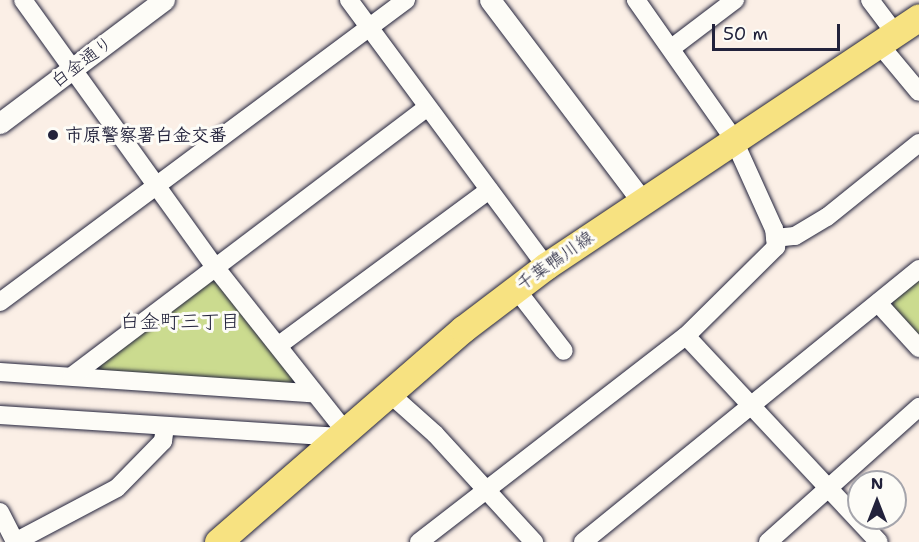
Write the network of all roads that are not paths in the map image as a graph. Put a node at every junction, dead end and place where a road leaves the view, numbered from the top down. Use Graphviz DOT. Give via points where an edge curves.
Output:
graph roads {
  1 [pos="23,0"];
  2 [pos="164,0"];
  3 [pos="349,0"];
  4 [pos="406,0"];
  5 [pos="490,0"];
  6 [pos="636,0"];
  7 [pos="735,0"];
  8 [pos="870,0"];
  9 [pos="919,17"];
  10 [pos="370,28"];
  11 [pos="887,38"];
  12 [pos="673,47"];
  13 [pos="73,69"];
  14 [pos="919,92"];
  15 [pos="427,108"];
  16 [pos="0,123"];
  17 [pos="733,138"];
  18 [pos="919,143"];
  19 [pos="159,186"];
  20 [pos="489,190"];
  21 [pos="642,201"];
  22 [pos="775,238"];
  23 [pos="546,266"];
  24 [pos="215,267"];
  25 [pos="919,269"];
  26 [pos="516,289"];
  27 [pos="0,302"];
  28 [pos="878,303"];
  29 [pos="686,336"];
  30 [pos="279,345"];
  31 [pos="919,348"];
  32 [pos="564,351"];
  33 [pos="0,372"];
  34 [pos="72,376"];
  35 [pos="312,393"];
  36 [pos="388,393"];
  37 [pos="751,405"];
  38 [pos="919,407"];
  39 [pos="0,415"];
  40 [pos="165,426"];
  41 [pos="340,434"];
  42 [pos="487,488"];
  43 [pos="828,488"];
  44 [pos="0,512"];
  45 [pos="15,542"];
  46 [pos="218,542"];
  47 [pos="419,542"];
  48 [pos="534,542"];
  49 [pos="583,542"];
  50 [pos="768,542"];
  51 [pos="879,542"];
  1 -- 13 [label="street"];
  2 -- 13 [label="street, 白金通り"];
  3 -- 10 [label="street"];
  4 -- 10 [label="street"];
  5 -- 21 [label="street"];
  6 -- 12 [label="street"];
  7 -- 12 [label="street"];
  8 -- 11 [label="street"];
  9 -- 11 [label="main road, 千葉鴨川線"];
  10 -- 15 [label="street"];
  10 -- 19 [label="street"];
  11 -- 14 [label="street"];
  11 -- 17 [label="main road, 千葉鴨川線"];
  12 -- 17 [label="street"];
  13 -- 16 [label="street, 白金通り"];
  13 -- 19 [label="street"];
  15 -- 20 [label="street"];
  15 -- 24 [label="street"];
  17 -- 21 [label="main road, 千葉鴨川線"];
  17 -- 22 [label="street"];
  18 -- 22 [label="street" via="828,217 795,236"];
  19 -- 24 [label="street"];
  19 -- 27 [label="street"];
  20 -- 23 [label="street"];
  20 -- 30 [label="street"];
  21 -- 23 [label="main road, 千葉鴨川線"];
  22 -- 29 [label="street" via="776,247 767,258"];
  23 -- 26 [label="main road, 千葉鴨川線"];
  24 -- 30 [label="street"];
  24 -- 34 [label="street"];
  25 -- 28 [label="street"];
  26 -- 32 [label="street"];
  26 -- 36 [label="main road, 千葉鴨川線"];
  28 -- 31 [label="street"];
  28 -- 37 [label="street"];
  29 -- 37 [label="street"];
  29 -- 42 [label="street"];
  30 -- 35 [label="street"];
  33 -- 34 [label="street"];
  34 -- 35 [label="street"];
  35 -- 41 [label="street"];
  36 -- 41 [label="main road, 千葉鴨川線"];
  36 -- 42 [label="street"];
  37 -- 43 [label="street"];
  37 -- 49 [label="street"];
  38 -- 43 [label="street"];
  39 -- 40 [label="street"];
  40 -- 41 [label="street"];
  40 -- 45 [label="street" via="163,441 117,488"];
  41 -- 46 [label="main road, 千葉鴨川線"];
  42 -- 47 [label="street"];
  42 -- 48 [label="street"];
  43 -- 50 [label="street"];
  43 -- 51 [label="street"];
  44 -- 45 [label="street"];
}
